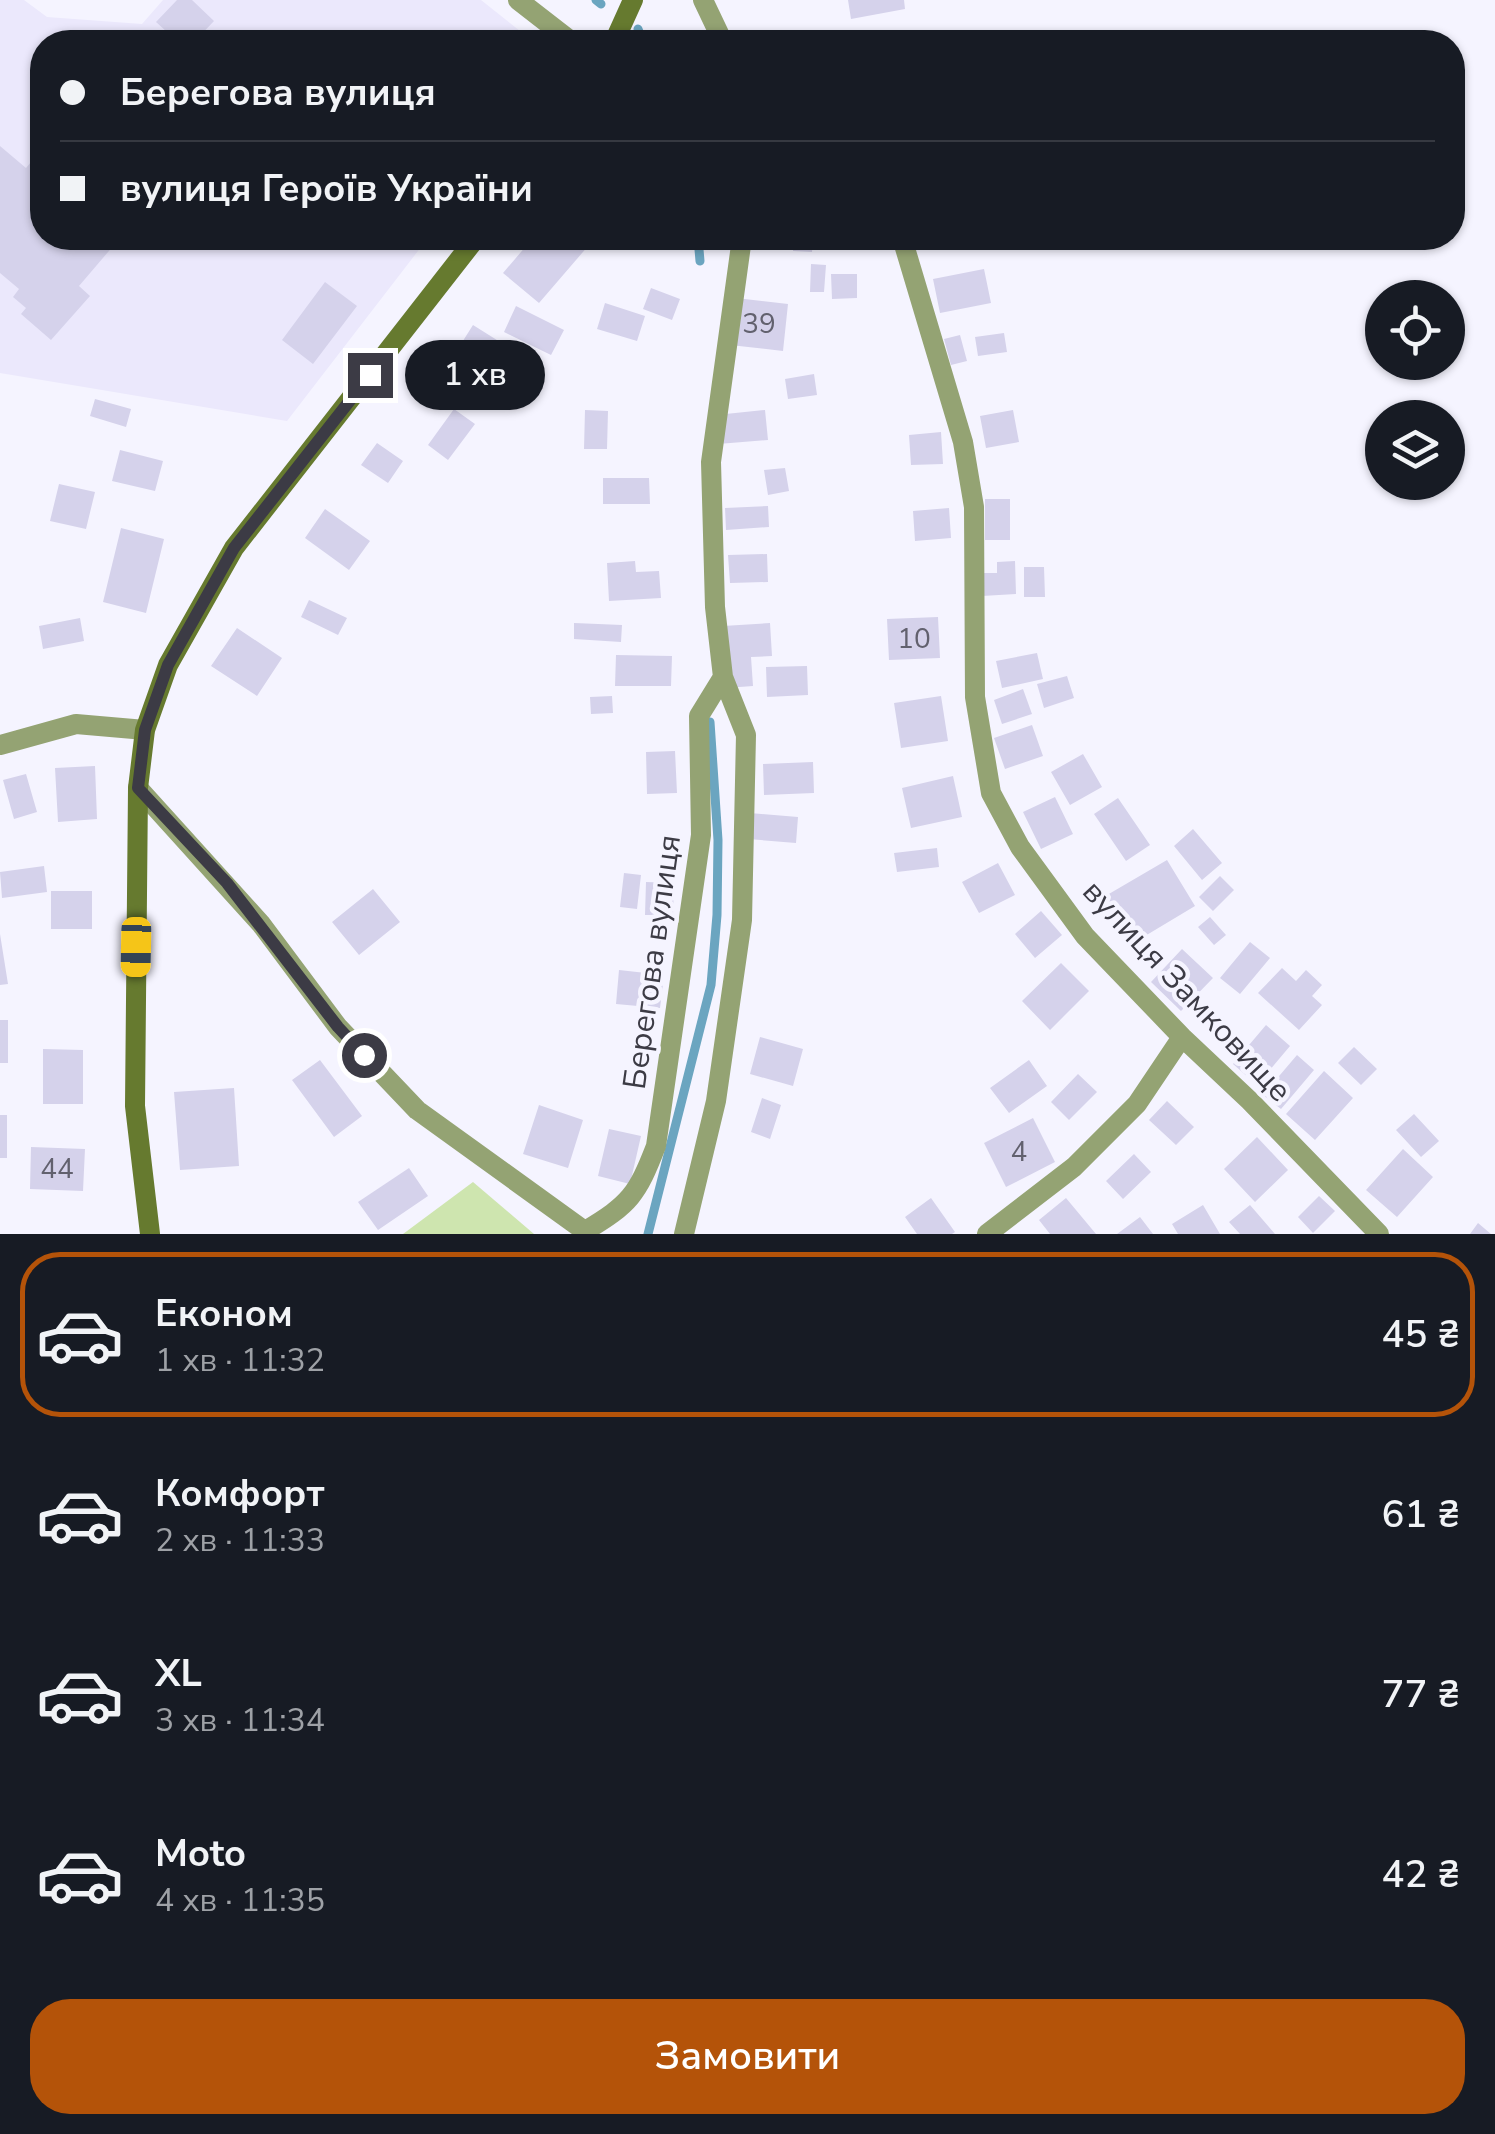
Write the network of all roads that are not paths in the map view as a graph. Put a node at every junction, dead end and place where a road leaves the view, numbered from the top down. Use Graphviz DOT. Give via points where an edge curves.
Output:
graph roads {
  1 [pos="518,0"];
  2 [pos="632,0"];
  3 [pos="703,0"];
  4 [pos="557,30"];
  5 [pos="619,30"];
  6 [pos="718,30"];
  7 [pos="467,250"];
  8 [pos="740,250"];
  9 [pos="906,250"];
  10 [pos="723,678"];
  11 [pos="145,730"];
  12 [pos="0,744"];
  13 [pos="138,788"];
  14 [pos="1182,1037"];
  15 [pos="587,1233"];
  16 [pos="150,1234"];
  17 [pos="684,1234"];
  18 [pos="987,1234"];
  19 [pos="1379,1234"];
  1 -- 4 [label="street"];
  2 -- 5 [label="main road"];
  3 -- 6 [label="street"];
  7 -- 11 [label="main road" via="234,548 168,665"];
  8 -- 10 [label="street" via="711,462"];
  9 -- 14 [label="street, вулиця Замковище" via="963,442 974,508 975,696 990,793 1085,936"];
  10 -- 15 [label="street, Берегова вулиця" via="699,716 701,836 656,1146 624,1208"];
  10 -- 17 [label="street" via="746,736 742,920 716,1101"];
  11 -- 12 [label="street" via="76,724"];
  11 -- 13 [label="main road"];
  13 -- 15 [label="street, Берегова вулиця" via="250,911 338,1027 417,1110"];
  13 -- 16 [label="main road" via="134,1106"];
  14 -- 18 [label="street" via="1137,1104 1074,1167"];
  14 -- 19 [label="street, вулиця Замковище"];
}
